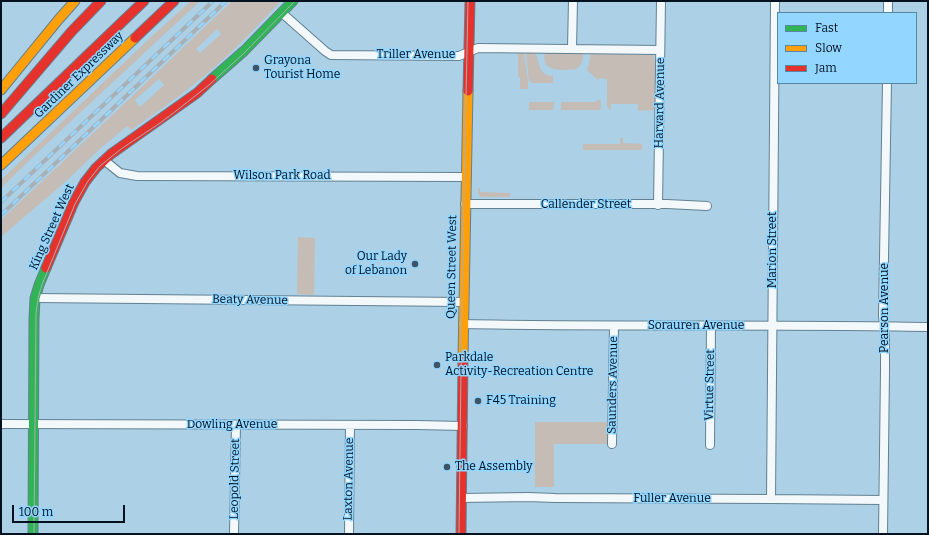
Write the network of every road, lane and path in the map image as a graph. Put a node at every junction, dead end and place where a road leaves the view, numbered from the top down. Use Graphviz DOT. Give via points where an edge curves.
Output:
graph roads {
  1 [pos="75,1"];
  2 [pos="100,1"];
  3 [pos="144,1"];
  4 [pos="174,1"];
  5 [pos="293,1"];
  6 [pos="470,1"];
  7 [pos="573,1"];
  8 [pos="661,1"];
  9 [pos="775,1"];
  10 [pos="888,1"];
  11 [pos="888,12"];
  12 [pos="282,13"];
  13 [pos="572,48"];
  14 [pos="660,50"];
  15 [pos="469,51"];
  16 [pos="887,84"];
  17 [pos="1,90"];
  18 [pos="1,114"];
  19 [pos="1,138"];
  20 [pos="104,160"];
  21 [pos="1,166"];
  22 [pos="466,177"];
  23 [pos="466,204"];
  24 [pos="658,204"];
  25 [pos="707,206"];
  26 [pos="36,298"];
  27 [pos="464,302"];
  28 [pos="463,324"];
  29 [pos="773,325"];
  30 [pos="614,326"];
  31 [pos="711,326"];
  32 [pos="884,326"];
  33 [pos="928,327"];
  34 [pos="1,424"];
  35 [pos="34,424"];
  36 [pos="236,424"];
  37 [pos="350,425"];
  38 [pos="463,426"];
  39 [pos="612,444"];
  40 [pos="710,445"];
  41 [pos="461,498"];
  42 [pos="771,499"];
  43 [pos="883,500"];
  44 [pos="33,534"];
  45 [pos="234,534"];
  46 [pos="348,534"];
  47 [pos="461,534"];
  48 [pos="883,534"];
  1 -- 17 [label="main road"];
  2 -- 18 [label="main road"];
  3 -- 19 [label="main road, Gardiner Expressway"];
  4 -- 21 [label="main road, Gardiner Expressway"];
  5 -- 12 [label="main road, King Street West"];
  6 -- 15 [label="main road, Queen Street West"];
  7 -- 13 [label="street"];
  8 -- 14 [label="street, Harvard Avenue"];
  9 -- 29 [label="street, Marion Street"];
  10 -- 11 [label="street"];
  12 -- 15 [label="street, Triller Avenue" via="331,55 459,56"];
  12 -- 20 [label="main road, King Street West" via="197,93"];
  13 -- 14 [label="street, Triller Avenue"];
  13 -- 15 [label="street, Triller Avenue" via="478,48"];
  14 -- 24 [label="street, Harvard Avenue"];
  15 -- 22 [label="main road, Queen Street West"];
  16 -- 32 [label="street, Pearson Avenue"];
  20 -- 22 [label="street, Wilson Park Road" via="121,174 136,176"];
  20 -- 26 [label="main road, King Street West" via="85,182 74,202"];
  22 -- 23 [label="main road, Queen Street West"];
  23 -- 24 [label="street, Callender Street"];
  23 -- 27 [label="main road, Queen Street West"];
  24 -- 25 [label="street, Callender Street"];
  26 -- 27 [label="street, Beaty Avenue"];
  26 -- 35 [label="main road, King Street West"];
  27 -- 28 [label="main road, Queen Street West"];
  28 -- 30 [label="street, Sorauren Avenue"];
  28 -- 38 [label="main road, Queen Street West"];
  29 -- 31 [label="street, Sorauren Avenue"];
  29 -- 32 [label="street, Sorauren Avenue"];
  29 -- 42 [label="street, Marion Street"];
  30 -- 31 [label="street, Sorauren Avenue"];
  30 -- 39 [label="street, Saunders Avenue"];
  31 -- 40 [label="street, Virtue Street"];
  32 -- 33 [label="street, Sorauren Avenue"];
  32 -- 43 [label="street, Pearson Avenue"];
  34 -- 35 [label="street, Dowling Avenue"];
  35 -- 36 [label="street, Dowling Avenue"];
  35 -- 44 [label="main road, King Street West"];
  36 -- 37 [label="street, Dowling Avenue"];
  36 -- 45 [label="street, Leopold Street"];
  37 -- 38 [label="street, Dowling Avenue"];
  37 -- 46 [label="street, Laxton Avenue"];
  38 -- 41 [label="main road, Queen Street West"];
  41 -- 42 [label="street, Fuller Avenue"];
  41 -- 47 [label="main road, Queen Street West"];
  42 -- 43 [label="street, Fuller Avenue"];
  43 -- 48 [label="street, Pearson Avenue"];
}
